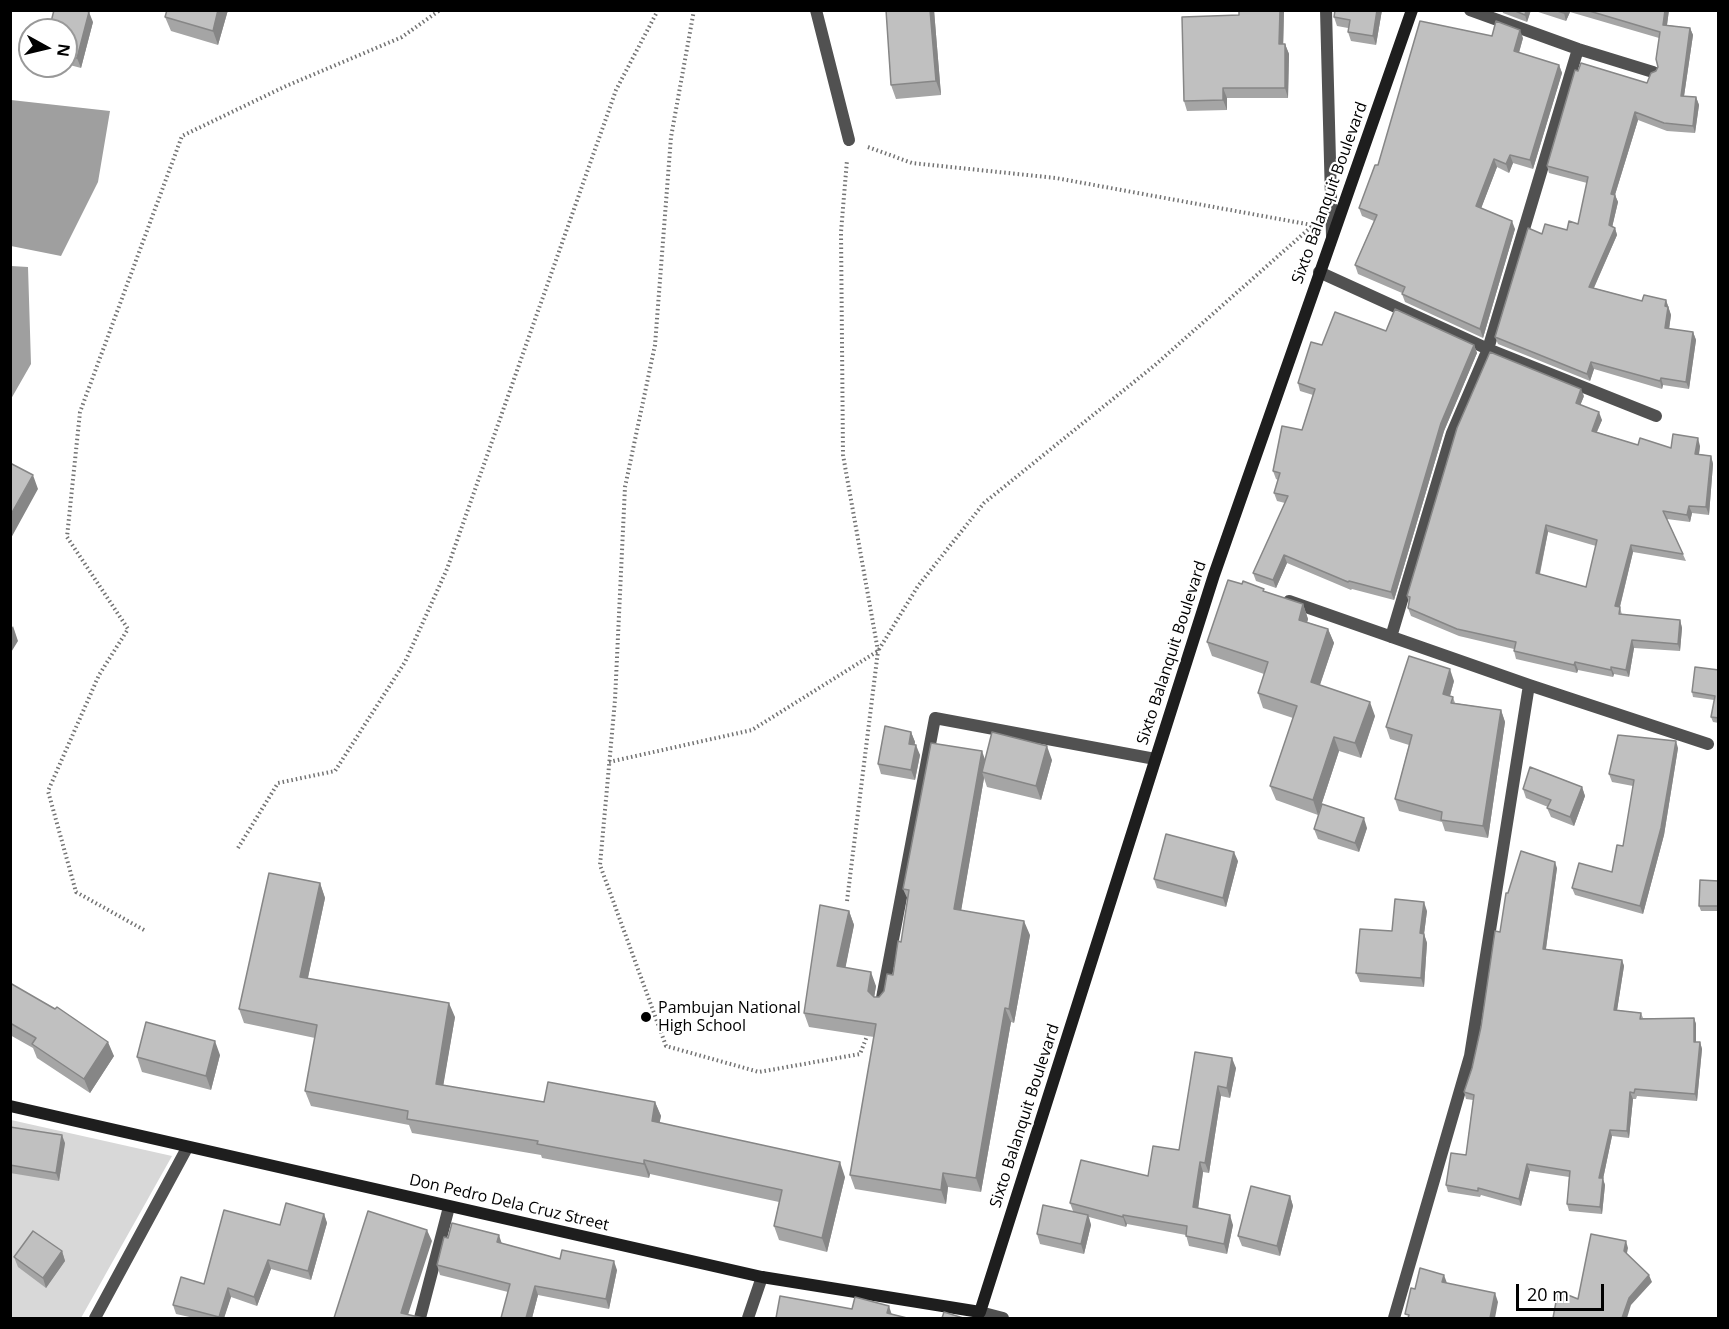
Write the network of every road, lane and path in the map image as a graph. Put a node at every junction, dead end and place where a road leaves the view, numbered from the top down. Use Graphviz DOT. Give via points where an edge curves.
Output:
graph roads {
  1 [pos="440,10"];
  2 [pos="657,10"];
  3 [pos="694,10"];
  4 [pos="816,10"];
  5 [pos="1326,10"];
  6 [pos="1412,10"];
  7 [pos="1470,10"];
  8 [pos="1578,50"];
  9 [pos="1653,72"];
  10 [pos="849,140"];
  11 [pos="1332,236"];
  12 [pos="1319,272"];
  13 [pos="1488,349"];
  14 [pos="1656,416"];
  15 [pos="1280,598"];
  16 [pos="1391,637"];
  17 [pos="878,651"];
  18 [pos="1530,686"];
  19 [pos="1708,744"];
  20 [pos="1155,759"];
  21 [pos="609,762"];
  22 [pos="238,848"];
  23 [pos="847,901"];
  24 [pos="144,930"];
  25 [pos="881,1003"];
  26 [pos="10,1106"];
  27 [pos="187,1148"];
  28 [pos="449,1207"];
  29 [pos="762,1277"];
  30 [pos="980,1311"];
  31 [pos="95,1318"];
  32 [pos="420,1318"];
  33 [pos="748,1318"];
  34 [pos="1003,1318"];
  35 [pos="1394,1318"];
  1 -- 24 [label="path" via="402,37 182,136 80,412 67,537 128,629 99,675 48,791 76,892"];
  2 -- 22 [label="path" via="616,90 447,569 405,662 335,771 278,783"];
  3 -- 21 [label="path" via="671,137 655,345 625,487"];
  4 -- 10 [label="street"];
  5 -- 11 [label="street"];
  6 -- 11 [label="street, Sixto Balanquit Boulevard"];
  7 -- 8 [label="street"];
  8 -- 9 [label="street"];
  8 -- 13 [label="street"];
  10 -- 17 [label="path" via="841,232 843,455"];
  10 -- 17 [label="path" via="912,163 1056,178 1313,225 1155,365 984,503 918,586"];
  11 -- 12 [label="street, Sixto Balanquit Boulevard"];
  12 -- 13 [label="street"];
  12 -- 20 [label="street, Sixto Balanquit Boulevard"];
  13 -- 14 [label="street"];
  13 -- 16 [label="street" via="1452,433"];
  15 -- 16 [label="street"];
  16 -- 18 [label="street"];
  17 -- 21 [label="path" via="752,730"];
  17 -- 23 [label="path"];
  18 -- 19 [label="street"];
  18 -- 35 [label="street" via="1470,1056"];
  20 -- 25 [label="street" via="935,718"];
  20 -- 30 [label="street, Sixto Balanquit Boulevard"];
  21 -- 25 [label="path" via="600,865 666,1046 759,1072 860,1054"];
  26 -- 27 [label="street, Don Pedro Dela Cruz Street"];
  27 -- 28 [label="street, Don Pedro Dela Cruz Street"];
  27 -- 31 [label="street"];
  28 -- 29 [label="street, Don Pedro Dela Cruz Street"];
  28 -- 32 [label="street"];
  29 -- 30 [label="street, Don Pedro Dela Cruz Street"];
  29 -- 33 [label="street"];
  30 -- 34 [label="street, Don Pedro Dela Cruz Street"];
}
